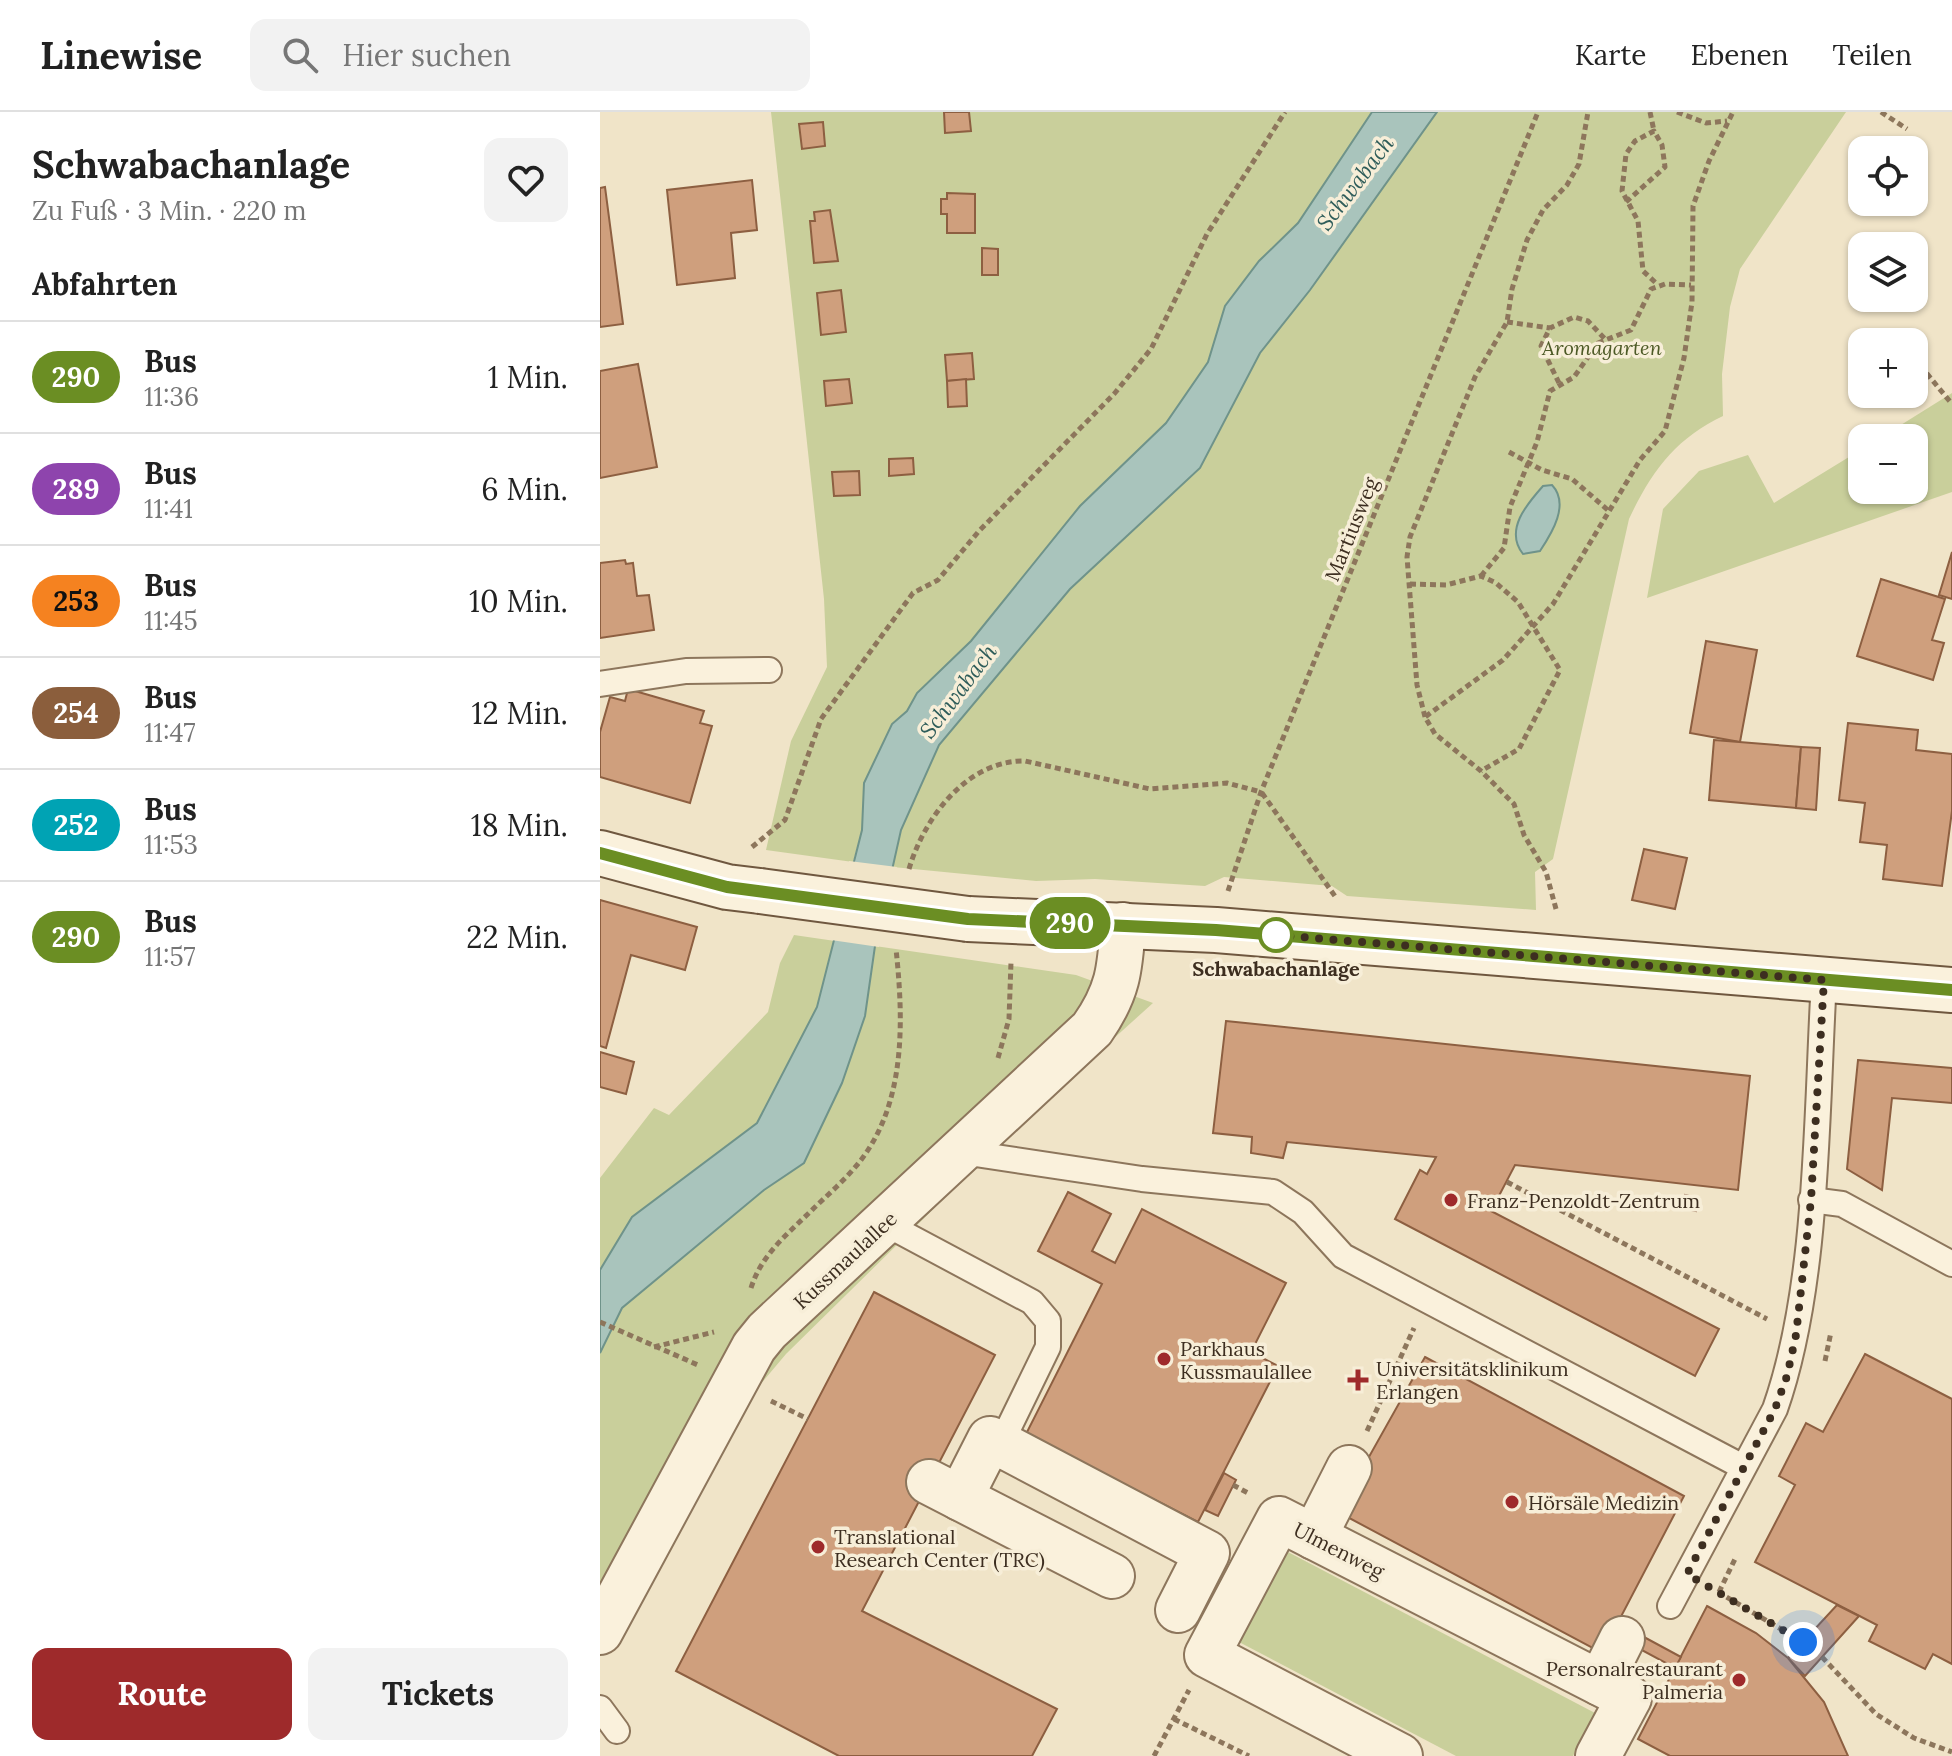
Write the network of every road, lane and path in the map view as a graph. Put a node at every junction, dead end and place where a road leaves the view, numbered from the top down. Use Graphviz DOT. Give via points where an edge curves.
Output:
graph roads {
  1 [pos="1285,112"];
  2 [pos="1538,112"];
  3 [pos="1588,112"];
  4 [pos="1650,112"];
  5 [pos="1677,112"];
  6 [pos="1733,112"];
  7 [pos="1881,112"];
  8 [pos="1728,120"];
  9 [pos="1907,129"];
  10 [pos="1654,131"];
  11 [pos="1626,202"];
  12 [pos="1658,285"];
  13 [pos="1691,285"];
  14 [pos="1507,322"];
  15 [pos="1550,328"];
  16 [pos="1605,339"];
  17 [pos="1928,375"];
  18 [pos="1559,383"];
  19 [pos="1952,404"];
  20 [pos="1509,452"];
  21 [pos="1529,463"];
  22 [pos="1609,511"];
  23 [pos="1481,576"];
  24 [pos="1410,584"];
  25 [pos="1532,627"];
  26 [pos="769,670"];
  27 [pos="600,684"];
  28 [pos="1425,717"];
  29 [pos="1481,771"];
  30 [pos="1261,792"];
  31 [pos="600,853"];
  32 [pos="753,872"];
  33 [pos="906,878"];
  34 [pos="1556,909"];
  35 [pos="1123,925"];
  36 [pos="1216,930"];
  37 [pos="897,934"];
  38 [pos="1361,942"];
  39 [pos="1824,980"];
  40 [pos="1952,990"];
  41 [pos="962,1152"];
  42 [pos="1507,1182"];
  43 [pos="1811,1200"];
  44 [pos="884,1223"];
  45 [pos="1940,1250"];
  46 [pos="1952,1264"];
  47 [pos="747,1299"];
  48 [pos="1426,1300"];
  49 [pos="600,1322"];
  50 [pos="724,1330"];
  51 [pos="1796,1335"];
  52 [pos="654,1347"];
  53 [pos="703,1367"];
  54 [pos="776,1403"];
  55 [pos="1375,1415"];
  56 [pos="808,1419"];
  57 [pos="1010,1425"];
  58 [pos="1743,1467"];
  59 [pos="1349,1468"];
  60 [pos="1268,1532"];
  61 [pos="1207,1553"];
  62 [pos="1687,1574"];
  63 [pos="1112,1576"];
  64 [pos="1638,1622"];
  65 [pos="600,1632"];
  66 [pos="1803,1642"];
  67 [pos="1207,1655"];
  68 [pos="1822,1657"];
  69 [pos="1600,1683"];
  70 [pos="600,1708"];
  71 [pos="617,1731"];
  72 [pos="1952,1752"];
  73 [pos="1154,1756"];
  74 [pos="1249,1756"];
  75 [pos="1400,1756"];
  76 [pos="1598,1756"];
  1 -- 32 [label="path" via="1207,234 1151,349 938,580 913,593 821,719 785,820"];
  2 -- 30 [label="path, Martiusweg"];
  3 -- 14 [label="path" via="1579,164 1527,240"];
  4 -- 10 [label="path"];
  5 -- 8 [label="path" via="1706,123"];
  6 -- 8 [label="path"];
  7 -- 9 [label="path"];
  8 -- 13 [label="path" via="1693,206"];
  10 -- 11 [label="path" via="1635,141 1626,154"];
  10 -- 11 [label="path" via="1665,167"];
  11 -- 12 [label="path" via="1638,221 1643,271"];
  12 -- 13 [label="path"];
  12 -- 16 [label="path" via="1631,330"];
  13 -- 22 [label="path" via="1672,413"];
  14 -- 15 [label="path"];
  14 -- 24 [label="path" via="1475,377 1410,537"];
  15 -- 16 [label="path" via="1574,317 1588,321"];
  15 -- 18 [label="path" via="1541,346"];
  16 -- 18 [label="path" via="1589,351 1574,377"];
  17 -- 19 [label="path"];
  18 -- 21 [label="path" via="1547,399"];
  20 -- 21 [label="path"];
  21 -- 22 [label="path" via="1572,479"];
  21 -- 23 [label="path" via="1508,515 1504,548"];
  22 -- 25 [label="path" via="1572,578"];
  23 -- 24 [label="path" via="1446,585"];
  23 -- 25 [label="path" via="1506,589"];
  24 -- 28 [label="path" via="1417,685"];
  25 -- 28 [label="path" via="1503,660"];
  25 -- 29 [label="path" via="1560,670 1519,749"];
  26 -- 27 [label="lane" via="686,671"];
  28 -- 29 [label="path" via="1435,734"];
  29 -- 34 [label="path" via="1514,804 1524,835 1546,872"];
  30 -- 33 [label="path" via="1227,783 1150,789 1010,761 964,782 947,801 915,848"];
  30 -- 36 [label="path, Martiusweg"];
  30 -- 38 [label="path"];
  31 -- 32 [label="street" via="727,887"];
  32 -- 35 [label="street, bridge" via="968,919"];
  35 -- 36 [label="street"];
  35 -- 41 [label="street, Kussmaulallee" via="1120,974 1110,1003 1092,1029"];
  36 -- 38 [label="street"];
  37 -- 47 [label="path" via="903,1014 899,1058 879,1131 856,1167 762,1259"];
  38 -- 39 [label="street"];
  39 -- 40 [label="street"];
  39 -- 43 [label="lane"];
  41 -- 44 [label="street, Kussmaulallee"];
  41 -- 48 [label="lane" via="1273,1192 1303,1212 1343,1256"];
  42 -- 51 [label="path"];
  43 -- 45 [label="lane" via="1842,1204"];
  43 -- 51 [label="lane"];
  44 -- 57 [label="lane" via="1032,1302 1048,1321 1048,1347"];
  44 -- 65 [label="street, Kussmaulallee" via="754,1347"];
  45 -- 46 [label="lane"];
  48 -- 55 [label="path"];
  48 -- 58 [label="lane"];
  49 -- 52 [label="path"];
  50 -- 52 [label="path"];
  51 -- 58 [label="lane" via="1775,1409"];
  52 -- 53 [label="path"];
  54 -- 56 [label="path"];
  58 -- 62 [label="lane"];
  59 -- 60 [label="street"];
  60 -- 61 [label="street, Ulmenweg"];
  60 -- 67 [label="street"];
  60 -- 69 [label="street, Ulmenweg"];
  61 -- 63 [label="street, Ulmenweg" via="990,1439 945,1490"];
  61 -- 67 [label="street" via="1166,1604 1166,1633"];
  62 -- 64 [label="lane"];
  62 -- 66 [label="path"];
  64 -- 69 [label="street"];
  67 -- 75 [label="street"];
  68 -- 72 [label="path" via="1876,1714 1914,1738"];
  69 -- 76 [label="street, Ulmenweg" via="1629,1698"];
  70 -- 71 [label="lane"];
  73 -- 74 [label="path" via="1174,1719"];
}
